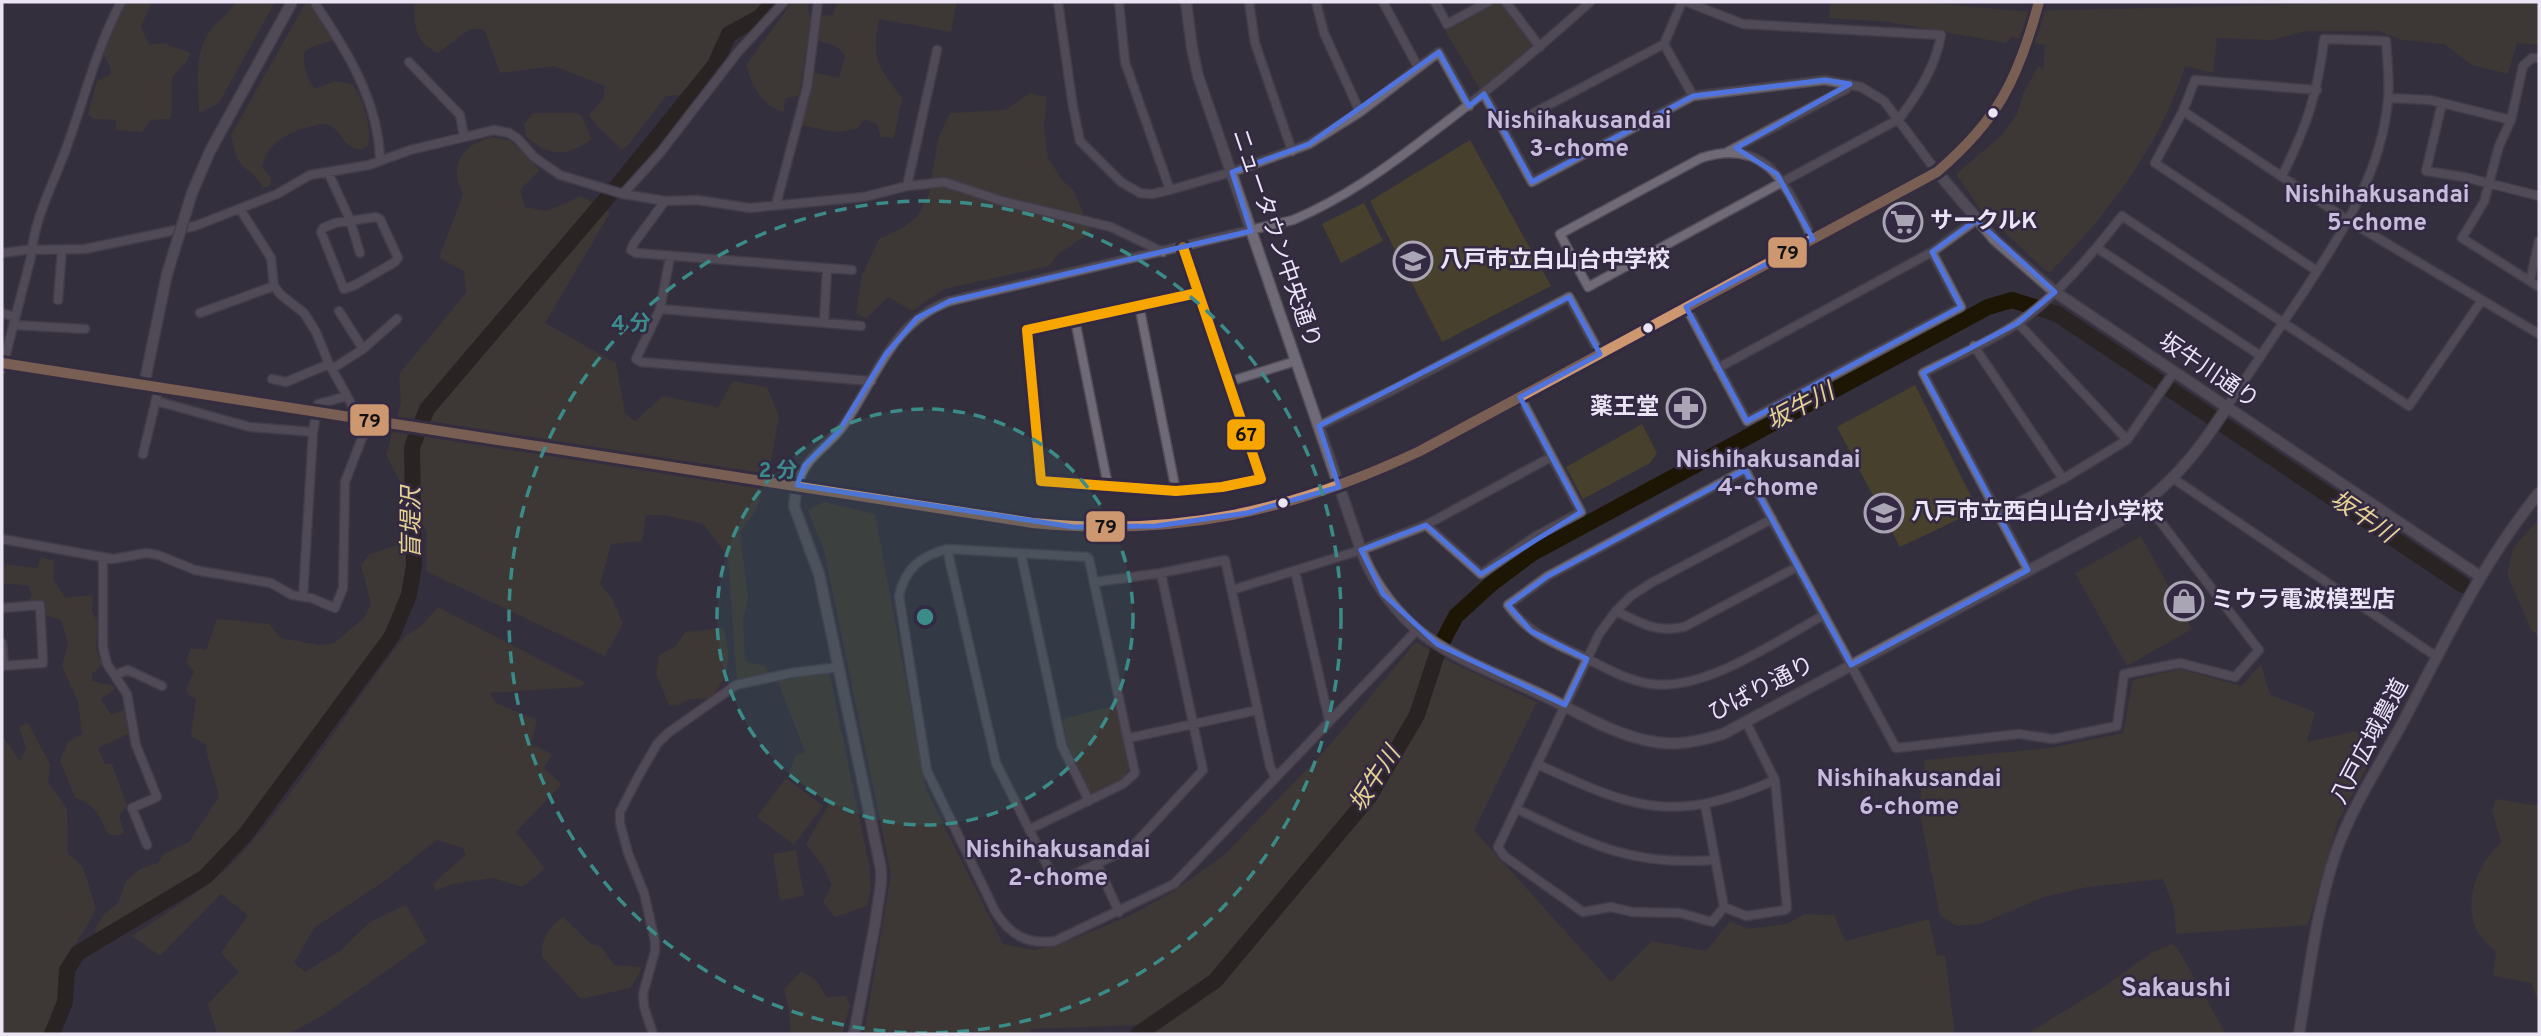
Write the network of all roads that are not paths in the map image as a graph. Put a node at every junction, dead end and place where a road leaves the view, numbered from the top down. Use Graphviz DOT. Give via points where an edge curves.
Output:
graph roads {
  1 [pos="121,2"];
  2 [pos="292,2"];
  3 [pos="783,2"];
  4 [pos="818,2"];
  5 [pos="1058,2"];
  6 [pos="1119,2"];
  7 [pos="1186,2"];
  8 [pos="1249,2"];
  9 [pos="1316,2"];
  10 [pos="1383,2"];
  11 [pos="1435,2"];
  12 [pos="1466,2"];
  13 [pos="1488,2"];
  14 [pos="1506,2"];
  15 [pos="1590,2"];
  16 [pos="1682,2"];
  17 [pos="1687,2"];
  18 [pos="317,5"];
  19 [pos="1471,11"];
  20 [pos="2030,32"];
  21 [pos="1664,44"];
  22 [pos="1540,47"];
  23 [pos="937,50"];
  24 [pos="2539,58"];
  25 [pos="409,62"];
  26 [pos="1418,67"];
  27 [pos="1850,84"];
  28 [pos="2317,90"];
  29 [pos="1484,94"];
  30 [pos="1693,96"];
  31 [pos="2389,98"];
  32 [pos="2442,103"];
  33 [pos="1469,106"];
  34 [pos="2183,111"];
  35 [pos="1360,112"];
  36 [pos="1899,119"];
  37 [pos="2511,120"];
  38 [pos="1503,129"];
  39 [pos="464,136"];
  40 [pos="1292,151"];
  41 [pos="1727,152"];
  42 [pos="380,161"];
  43 [pos="328,172"];
  44 [pos="1232,172"];
  45 [pos="1937,172"];
  46 [pos="2282,176"];
  47 [pos="1783,182"];
  48 [pos="2489,184"];
  49 [pos="906,187"];
  50 [pos="1170,190"];
  51 [pos="623,194"];
  52 [pos="2539,196"];
  53 [pos="665,201"];
  54 [pos="776,205"];
  55 [pos="240,209"];
  56 [pos="350,220"];
  57 [pos="1976,220"];
  58 [pos="2348,221"];
  59 [pos="1251,231"];
  60 [pos="1813,239"];
  61 [pos="2539,241"];
  62 [pos="1183,247"];
  63 [pos="2097,248"];
  64 [pos="31,250"];
  65 [pos="62,250"];
  66 [pos="1163,252"];
  67 [pos="1932,252"];
  68 [pos="2,253"];
  69 [pos="360,253"];
  70 [pos="670,257"];
  71 [pos="827,269"];
  72 [pos="852,270"];
  73 [pos="2317,271"];
  74 [pos="2529,281"];
  75 [pos="274,286"];
  76 [pos="2539,287"];
  77 [pos="2054,292"];
  78 [pos="1198,293"];
  79 [pos="58,300"];
  80 [pos="2482,300"];
  81 [pos="1139,305"];
  82 [pos="1686,307"];
  83 [pos="660,309"];
  84 [pos="339,311"];
  85 [pos="2,313"];
  86 [pos="201,313"];
  87 [pos="397,319"];
  88 [pos="1075,320"];
  89 [pos="14,321"];
  90 [pos="824,321"];
  91 [pos="2283,322"];
  92 [pos="2018,323"];
  93 [pos="861,326"];
  94 [pos="85,329"];
  95 [pos="2539,334"];
  96 [pos="1974,346"];
  97 [pos="363,349"];
  98 [pos="1600,354"];
  99 [pos="2261,356"];
  100 [pos="1296,360"];
  101 [pos="2,365"];
  102 [pos="330,366"];
  103 [pos="1718,368"];
  104 [pos="2172,375"];
  105 [pos="272,379"];
  106 [pos="871,380"];
  107 [pos="1228,382"];
  108 [pos="144,385"];
  109 [pos="159,387"];
  110 [pos="346,396"];
  111 [pos="1520,397"];
  112 [pos="156,401"];
  113 [pos="2225,410"];
  114 [pos="1319,426"];
  115 [pos="313,432"];
  116 [pos="2127,440"];
  117 [pos="143,454"];
  118 [pos="1551,457"];
  119 [pos="2063,479"];
  120 [pos="2174,479"];
  121 [pos="797,485"];
  122 [pos="1108,486"];
  123 [pos="1339,487"];
  124 [pos="1176,491"];
  125 [pos="2539,493"];
  126 [pos="2146,503"];
  127 [pos="1997,513"];
  128 [pos="1772,519"];
  129 [pos="1426,525"];
  130 [pos="2,539"];
  131 [pos="947,549"];
  132 [pos="1360,550"];
  133 [pos="1021,554"];
  134 [pos="103,558"];
  135 [pos="1797,567"];
  136 [pos="2028,570"];
  137 [pos="1295,571"];
  138 [pos="1161,573"];
  139 [pos="2481,578"];
  140 [pos="1095,582"];
  141 [pos="1232,590"];
  142 [pos="303,597"];
  143 [pos="2,608"];
  144 [pos="1616,611"];
  145 [pos="1824,615"];
  146 [pos="1421,633"];
  147 [pos="2,643"];
  148 [pos="2437,657"];
  149 [pos="1587,659"];
  150 [pos="1851,665"];
  151 [pos="3,666"];
  152 [pos="839,667"];
  153 [pos="115,675"];
  154 [pos="162,686"];
  155 [pos="1565,705"];
  156 [pos="1258,710"];
  157 [pos="1329,720"];
  158 [pos="1746,722"];
  159 [pos="1193,724"];
  160 [pos="1129,738"];
  161 [pos="1537,764"];
  162 [pos="1275,777"];
  163 [pos="1775,780"];
  164 [pos="1089,801"];
  165 [pos="1705,805"];
  166 [pos="1517,809"];
  167 [pos="1030,830"];
  168 [pos="148,845"];
  169 [pos="1714,860"];
  170 [pos="1097,864"];
  171 [pos="1724,907"];
  172 [pos="1119,912"];
  173 [pos="653,1034"];
  174 [pos="854,1034"];
  175 [pos="2299,1034"];
  1 -- 64 [label="street" via="97,53"];
  2 -- 108 [label="street, bridge" via="210,151 182,223"];
  3 -- 51 [label="street"];
  4 -- 54 [label="street" via="807,87"];
  5 -- 50 [label="street" via="1080,142 1130,189 1152,194"];
  6 -- 50 [label="street" via="1127,69"];
  7 -- 44 [label="street, ニュータウン中央通り" via="1198,76"];
  8 -- 40 [label="street" via="1255,43"];
  9 -- 35 [label="street" via="1324,33"];
  10 -- 26 [label="street"];
  11 -- 19 [label="street" via="1447,24"];
  12 -- 19 [label="street"];
  13 -- 19 [label="street"];
  14 -- 22 [label="street"];
  15 -- 22 [label="street"];
  16 -- 21 [label="street"];
  17 -- 36 [label="street" via="1743,24 1941,35 1927,75"];
  18 -- 42 [label="street" via="365,88"];
  20 -- 45 [label="street" via="2018,68 1992,116"];
  21 -- 30 [label="street"];
  21 -- 38 [label="street"];
  22 -- 29 [label="street"];
  23 -- 49 [label="street"];
  24 -- 37 [label="street" via="2523,66"];
  25 -- 39 [label="street" via="460,115"];
  26 -- 33 [label="street" via="1439,52"];
  26 -- 35 [label="street"];
  27 -- 30 [label="street" via="1825,80"];
  27 -- 36 [label="street" via="1873,93"];
  27 -- 41 [label="street"];
  28 -- 31 [label="street" via="2324,39 2386,41"];
  28 -- 34 [label="street" via="2195,80"];
  28 -- 46 [label="street" via="2303,134"];
  29 -- 33 [label="street"];
  29 -- 38 [label="street"];
  30 -- 38 [label="street" via="1532,182"];
  31 -- 32 [label="street"];
  31 -- 58 [label="street" via="2371,172"];
  32 -- 37 [label="street"];
  32 -- 48 [label="street" via="2426,171"];
  33 -- 59 [label="street" via="1323,207"];
  34 -- 46 [label="street"];
  34 -- 73 [label="street" via="2155,163"];
  35 -- 40 [label="street"];
  36 -- 45 [label="street"];
  36 -- 47 [label="street"];
  37 -- 48 [label="street"];
  39 -- 42 [label="street"];
  39 -- 51 [label="street" via="494,130 509,133 560,175"];
  40 -- 44 [label="street"];
  41 -- 47 [label="street" via="1768,164"];
  41 -- 47 [label="street" via="1701,158 1560,234 1588,287"];
  42 -- 43 [label="street"];
  43 -- 55 [label="street" via="310,175"];
  43 -- 56 [label="street"];
  44 -- 50 [label="street"];
  44 -- 59 [label="street, ニュータウン中央通り"];
  45 -- 57 [label="street, 坂牛川通り"];
  45 -- 60 [label="street"];
  46 -- 58 [label="street"];
  47 -- 60 [label="street"];
  48 -- 52 [label="street"];
  48 -- 74 [label="street" via="2484,202 2462,238"];
  49 -- 54 [label="street" via="864,197"];
  49 -- 66 [label="street" via="956,184 1002,201 1111,227"];
  51 -- 53 [label="street"];
  53 -- 54 [label="street" via="697,200 750,208"];
  53 -- 70 [label="street" via="631,250"];
  55 -- 65 [label="street" via="195,226"];
  55 -- 75 [label="street" via="271,258"];
  56 -- 56 [label="street" via="380,219 398,258 344,289 321,232"];
  56 -- 69 [label="street"];
  57 -- 67 [label="street"];
  57 -- 77 [label="street, 坂牛川通り"];
  58 -- 73 [label="street"];
  58 -- 80 [label="street"];
  59 -- 62 [label="street"];
  59 -- 100 [label="street, ニュータウン中央通り"];
  60 -- 82 [label="street"];
  61 -- 74 [label="street"];
  62 -- 66 [label="street"];
  62 -- 78 [label="street"];
  63 -- 77 [label="street"];
  63 -- 91 [label="street" via="2122,216"];
  63 -- 99 [label="street"];
  64 -- 65 [label="street"];
  64 -- 68 [label="street"];
  64 -- 89 [label="street"];
  65 -- 79 [label="street"];
  66 -- 106 [label="street" via="931,308 901,335"];
  67 -- 103 [label="street"];
  67 -- 103 [label="street" via="1961,307 1747,421"];
  70 -- 71 [label="street"];
  70 -- 83 [label="street"];
  71 -- 72 [label="street"];
  71 -- 90 [label="street"];
  73 -- 91 [label="street"];
  74 -- 76 [label="street"];
  75 -- 86 [label="street"];
  75 -- 102 [label="street" via="304,313"];
  77 -- 92 [label="street"];
  77 -- 104 [label="street, 坂牛川通り"];
  78 -- 81 [label="street"];
  78 -- 107 [label="street"];
  80 -- 91 [label="street" via="2409,406"];
  80 -- 95 [label="street"];
  81 -- 88 [label="street"];
  81 -- 124 [label="street"];
  82 -- 98 [label="street"];
  82 -- 103 [label="street"];
  83 -- 90 [label="street"];
  83 -- 106 [label="street" via="635,356 641,362"];
  84 -- 97 [label="street"];
  85 -- 89 [label="street"];
  87 -- 97 [label="street"];
  88 -- 122 [label="street"];
  88 -- 122 [label="street" via="1027,330 1041,481"];
  89 -- 94 [label="street"];
  89 -- 101 [label="street"];
  90 -- 93 [label="street"];
  91 -- 99 [label="street"];
  92 -- 96 [label="street"];
  92 -- 116 [label="street"];
  96 -- 119 [label="street"];
  96 -- 127 [label="street" via="1923,373"];
  97 -- 102 [label="street"];
  98 -- 111 [label="street"];
  98 -- 114 [label="street" via="1569,297"];
  99 -- 113 [label="street"];
  100 -- 107 [label="street"];
  100 -- 114 [label="street, ニュータウン中央通り"];
  101 -- 108 [label="street"];
  102 -- 105 [label="street" via="286,382"];
  102 -- 110 [label="street"];
  104 -- 113 [label="street, 坂牛川通り"];
  104 -- 116 [label="street"];
  106 -- 121 [label="street" via="839,431 805,465"];
  107 -- 124 [label="street" via="1261,479"];
  108 -- 109 [label="street"];
  109 -- 112 [label="street"];
  109 -- 121 [label="street, bridge"];
  110 -- 115 [label="street" via="318,404"];
  110 -- 142 [label="street" via="365,430 345,482 343,588 335,608"];
  111 -- 118 [label="street"];
  111 -- 123 [label="street" via="1420,451"];
  112 -- 115 [label="street" via="250,427"];
  112 -- 117 [label="street"];
  113 -- 120 [label="street, ひばり通り"];
  113 -- 139 [label="street, 坂牛川通り"];
  114 -- 123 [label="street, ニュータウン中央通り"];
  115 -- 142 [label="street"];
  116 -- 119 [label="street"];
  118 -- 129 [label="street"];
  118 -- 129 [label="street" via="1581,512 1536,536 1481,575"];
  119 -- 127 [label="street"];
  120 -- 126 [label="street, ひばり通り"];
  120 -- 148 [label="street"];
  121 -- 123 [label="street" via="1033,523 1115,528 1204,522"];
  121 -- 152 [label="street" via="794,506 819,575"];
  122 -- 124 [label="street"];
  123 -- 132 [label="street, ひばり通り"];
  125 -- 139 [label="street, 八戸広域農道"];
  126 -- 136 [label="street, ひばり通り"];
  126 -- 150 [label="street" via="2259,650 2235,677 2180,663 2124,674 2117,726 2053,739 2020,734 1896,748"];
  127 -- 136 [label="street"];
  128 -- 135 [label="street"];
  128 -- 144 [label="street" via="1651,583"];
  128 -- 149 [label="street" via="1745,470 1548,576 1508,605 1531,631"];
  129 -- 132 [label="street"];
  130 -- 134 [label="street"];
  131 -- 133 [label="street"];
  131 -- 167 [label="street" via="996,763"];
  131 -- 172 [label="street" via="918,561 904,577 899,596 929,776 995,911 1018,937 1041,943 1055,940"];
  132 -- 137 [label="street"];
  132 -- 146 [label="street, ひばり通り" via="1383,594"];
  133 -- 140 [label="street" via="1087,557"];
  133 -- 164 [label="street" via="1062,746"];
  134 -- 142 [label="street" via="158,555 195,570 271,583"];
  134 -- 153 [label="street" via="103,647"];
  135 -- 144 [label="street" via="1684,627 1668,631"];
  135 -- 145 [label="street"];
  136 -- 150 [label="street, ひばり通り"];
  137 -- 141 [label="street"];
  137 -- 157 [label="street"];
  138 -- 140 [label="street"];
  138 -- 141 [label="street" via="1225,560"];
  138 -- 159 [label="street"];
  139 -- 148 [label="street, 八戸広域農道"];
  140 -- 160 [label="street"];
  141 -- 156 [label="street"];
  143 -- 151 [label="street" via="40,605 43,663"];
  144 -- 149 [label="street"];
  145 -- 149 [label="street" via="1710,676 1686,684 1628,679"];
  145 -- 150 [label="street"];
  146 -- 155 [label="street, ひばり通り"];
  146 -- 157 [label="street"];
  147 -- 151 [label="street"];
  148 -- 175 [label="street, 八戸広域農道" via="2337,851 2320,912"];
  149 -- 155 [label="street"];
  150 -- 158 [label="street, ひばり通り"];
  152 -- 173 [label="street" via="736,685 657,744 620,812 655,941 643,994"];
  152 -- 174 [label="street" via="881,884"];
  153 -- 154 [label="street" via="128,670"];
  153 -- 168 [label="street" via="127,694 136,745 157,797 132,808"];
  155 -- 158 [label="street, ひばり通り" via="1656,743 1688,743"];
  155 -- 161 [label="street"];
  156 -- 159 [label="street"];
  156 -- 162 [label="street"];
  157 -- 162 [label="street"];
  158 -- 163 [label="street"];
  159 -- 160 [label="street"];
  159 -- 170 [label="street" via="1202,774 1132,847"];
  160 -- 164 [label="street" via="1135,773"];
  161 -- 165 [label="street" via="1617,799 1665,807"];
  161 -- 166 [label="street"];
  162 -- 172 [label="street" via="1174,884"];
  163 -- 165 [label="street"];
  163 -- 171 [label="street" via="1787,908 1746,916"];
  164 -- 167 [label="street"];
  165 -- 169 [label="street"];
  166 -- 169 [label="street" via="1609,851 1663,862"];
  166 -- 171 [label="street" via="1498,847 1504,856 1583,912 1611,907 1680,913 1712,922"];
  167 -- 170 [label="street" via="1056,883"];
  169 -- 171 [label="street"];
  170 -- 172 [label="street"];
}
